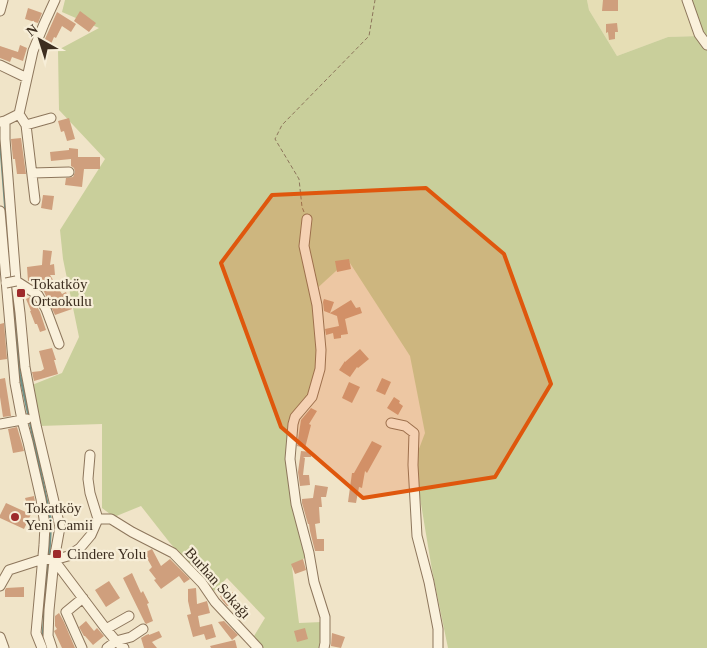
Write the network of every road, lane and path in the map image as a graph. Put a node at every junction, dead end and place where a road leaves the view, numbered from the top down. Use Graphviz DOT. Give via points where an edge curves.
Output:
graph roads {
  1 [pos="3,0"];
  2 [pos="55,0"];
  3 [pos="375,0"];
  4 [pos="687,0"];
  5 [pos="0,11"];
  6 [pos="707,45"];
  7 [pos="0,65"];
  8 [pos="27,78"];
  9 [pos="20,114"];
  10 [pos="51,118"];
  11 [pos="2,122"];
  12 [pos="26,125"];
  13 [pos="69,172"];
  14 [pos="32,173"];
  15 [pos="35,200"];
  16 [pos="0,211"];
  17 [pos="307,219"];
  18 [pos="16,281"];
  19 [pos="3,283"];
  20 [pos="59,344"];
  21 [pos="34,418"];
  22 [pos="22,420"];
  23 [pos="0,424"];
  24 [pos="391,424"];
  25 [pos="90,454"];
  26 [pos="98,519"];
  27 [pos="43,559"];
  28 [pos="54,560"];
  29 [pos="0,586"];
  30 [pos="83,598"];
  31 [pos="130,616"];
  32 [pos="106,628"];
  33 [pos="143,630"];
  34 [pos="0,637"];
  35 [pos="116,641"];
  36 [pos="4,648"];
  37 [pos="42,648"];
  38 [pos="52,648"];
  39 [pos="82,648"];
  40 [pos="107,648"];
  41 [pos="124,648"];
  42 [pos="258,648"];
  43 [pos="324,648"];
  44 [pos="438,648"];
  1 -- 5 [label="street"];
  2 -- 8 [label="street" via="33,52"];
  3 -- 17 [label="path" via="369,36 282,125 275,139 299,180"];
  4 -- 6 [label="street" via="699,34"];
  7 -- 8 [label="street"];
  8 -- 9 [label="street"];
  9 -- 11 [label="street"];
  9 -- 12 [label="street"];
  10 -- 12 [label="street"];
  11 -- 18 [label="street"];
  12 -- 14 [label="street"];
  13 -- 14 [label="street"];
  14 -- 15 [label="street"];
  16 -- 22 [label="street" via="15,383"];
  17 -- 43 [label="street" via="304,246 317,305 320,369 312,397 295,417 290,459 296,504 325,617"];
  18 -- 19 [label="street, bridge"];
  18 -- 20 [label="street" via="38,295"];
  18 -- 21 [label="street"];
  21 -- 22 [label="street"];
  21 -- 28 [label="street" via="60,527"];
  22 -- 23 [label="street"];
  22 -- 27 [label="street" via="45,525"];
  24 -- 44 [label="street" via="405,426 414,433 417,536 438,629"];
  25 -- 26 [label="street" via="88,479"];
  26 -- 28 [label="street" via="80,548"];
  26 -- 42 [label="street, Burhan Sokağı" via="111,519 173,554"];
  27 -- 28 [label="street"];
  27 -- 29 [label="street" via="10,570"];
  27 -- 37 [label="street" via="36,633"];
  28 -- 30 [label="street"];
  28 -- 38 [label="street" via="48,636"];
  30 -- 32 [label="street"];
  30 -- 39 [label="street" via="66,612"];
  31 -- 32 [label="street"];
  32 -- 35 [label="street"];
  33 -- 35 [label="street"];
  34 -- 36 [label="street"];
  35 -- 40 [label="street"];
  35 -- 41 [label="street"];
}
